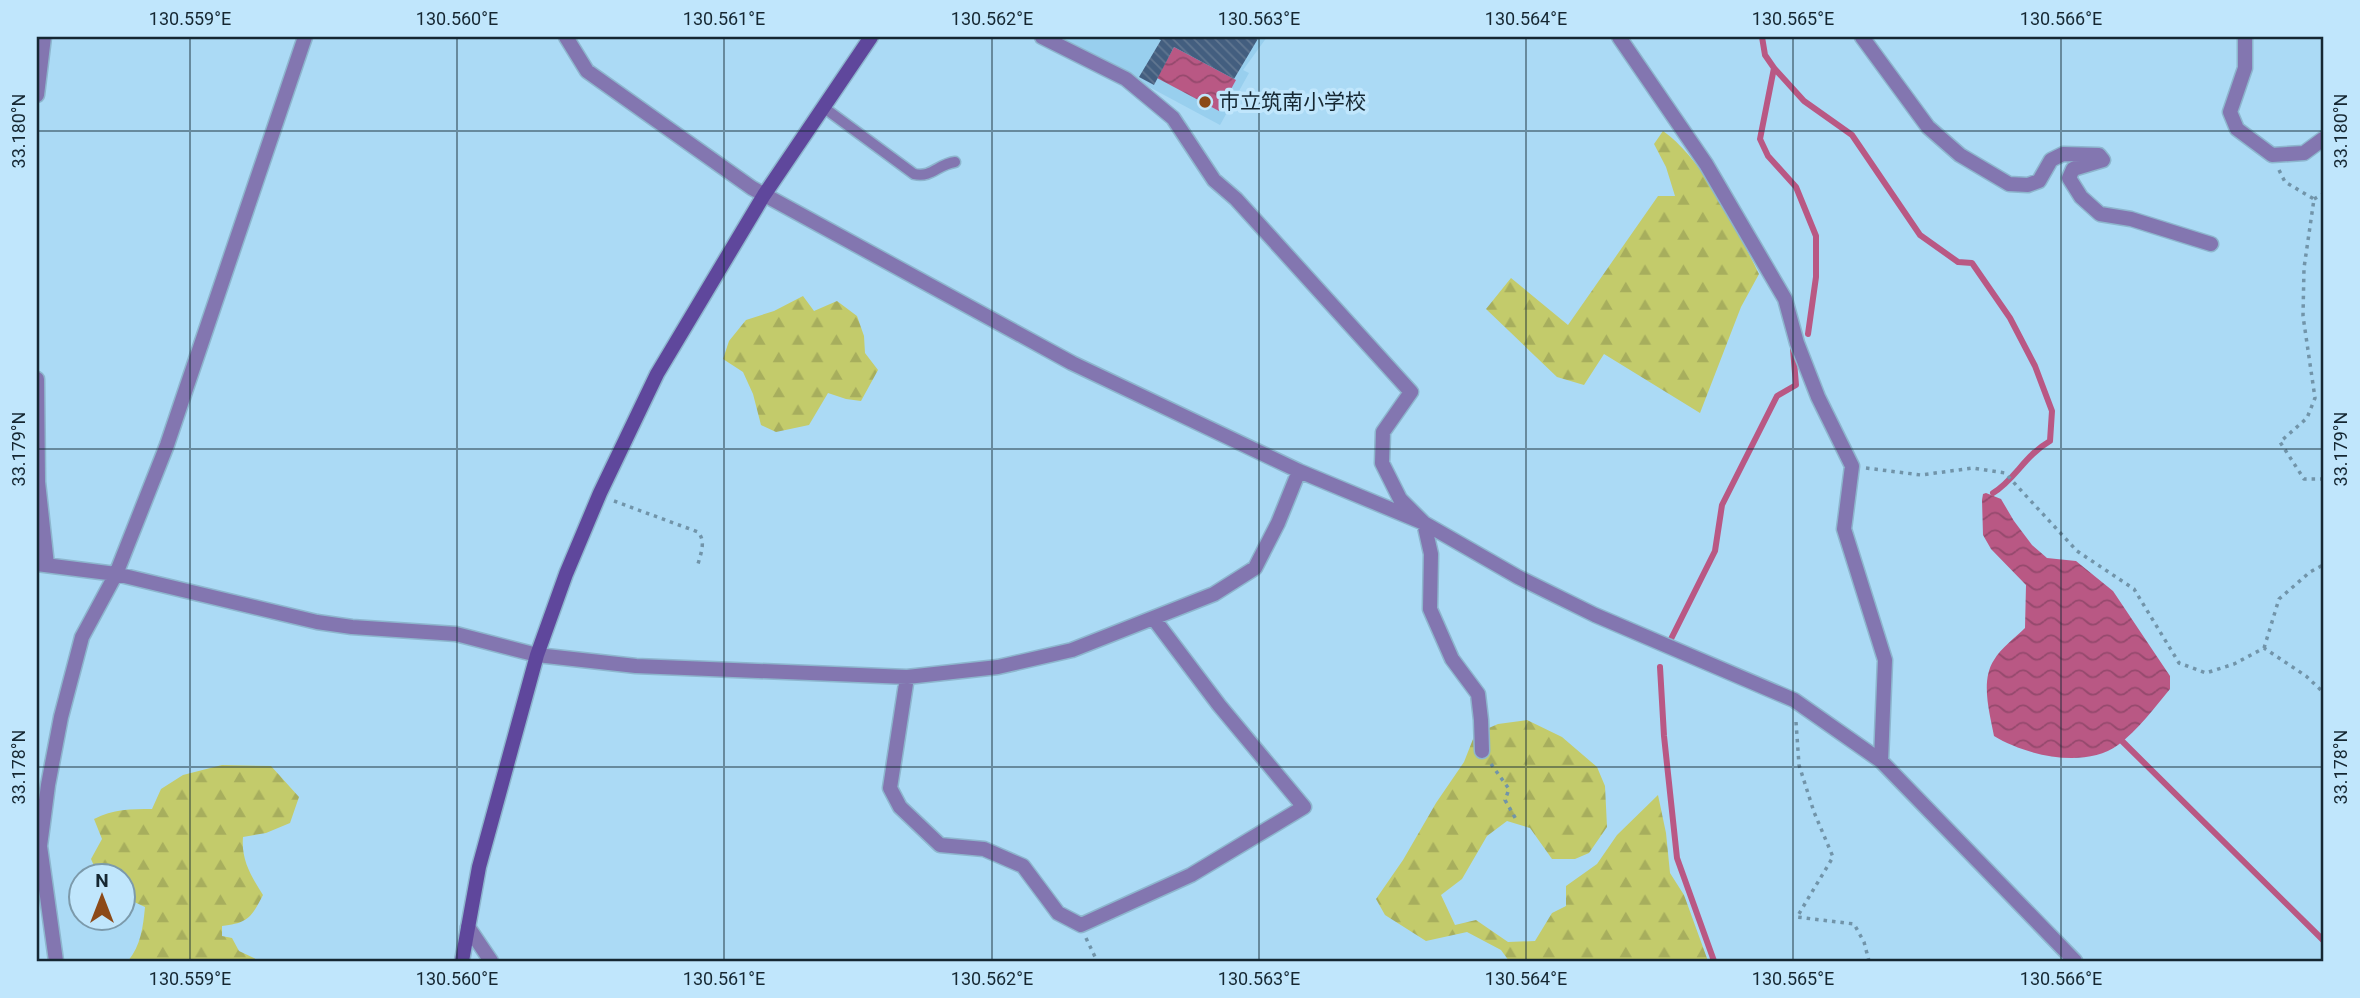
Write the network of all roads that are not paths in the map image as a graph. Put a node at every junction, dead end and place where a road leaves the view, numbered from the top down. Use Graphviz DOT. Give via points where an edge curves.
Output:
graph roads {
  1 [pos="44,37"];
  2 [pos="305,37"];
  3 [pos="566,37"];
  4 [pos="871,37"];
  5 [pos="1042,37"];
  6 [pos="1619,37"];
  7 [pos="1862,37"];
  8 [pos="2245,37"];
  9 [pos="37,95"];
  10 [pos="823,107"];
  11 [pos="2323,139"];
  12 [pos="955,162"];
  13 [pos="764,195"];
  14 [pos="2211,244"];
  15 [pos="37,379"];
  16 [pos="1299,471"];
  17 [pos="1424,523"];
  18 [pos="42,564"];
  19 [pos="116,574"];
  20 [pos="1154,619"];
  21 [pos="537,655"];
  22 [pos="907,677"];
  23 [pos="1482,751"];
  24 [pos="1881,761"];
  25 [pos="468,927"];
  26 [pos="56,961"];
  27 [pos="462,961"];
  28 [pos="491,961"];
  29 [pos="2075,961"];
  1 -- 9 [label="street"];
  2 -- 19 [label="street" via="167,446"];
  3 -- 13 [label="street" via="587,71"];
  4 -- 10 [label="street"];
  5 -- 17 [label="street" via="1126,79 1172,118 1214,180 1411,392 1383,432 1381,463 1400,499"];
  6 -- 24 [label="street" via="1706,164 1785,299 1814,387 1852,466 1844,529 1885,660"];
  7 -- 14 [label="street" via="1928,127 1960,155 2009,184 2028,185 2039,181 2051,160 2063,154 2099,155 2103,160 2073,169 2069,178 2100,214"];
  8 -- 11 [label="street" via="2245,68 2230,112 2237,129 2272,155 2304,153"];
  10 -- 12 [label="lane" via="914,174 930,174 944,163"];
  10 -- 13 [label="street"];
  13 -- 16 [label="street" via="1072,363"];
  13 -- 21 [label="street" via="657,374 600,493"];
  15 -- 18 [label="street"];
  16 -- 17 [label="street"];
  16 -- 20 [label="street" via="1255,568 1214,594"];
  17 -- 23 [label="street" via="1431,554 1430,609 1452,659 1478,694"];
  17 -- 24 [label="street" via="1595,615 1794,700"];
  18 -- 19 [label="street"];
  19 -- 21 [label="street" via="317,622 456,634"];
  19 -- 26 [label="street" via="82,637 48,785 40,846"];
  20 -- 22 [label="street" via="1072,650 998,667"];
  20 -- 22 [label="street" via="1304,807 1191,875 1081,925 1058,913 1023,866 984,849 940,845 900,807 890,788"];
  21 -- 22 [label="street" via="636,666"];
  21 -- 25 [label="street"];
  24 -- 29 [label="street"];
  25 -- 27 [label="street"];
  25 -- 28 [label="street"];
}
